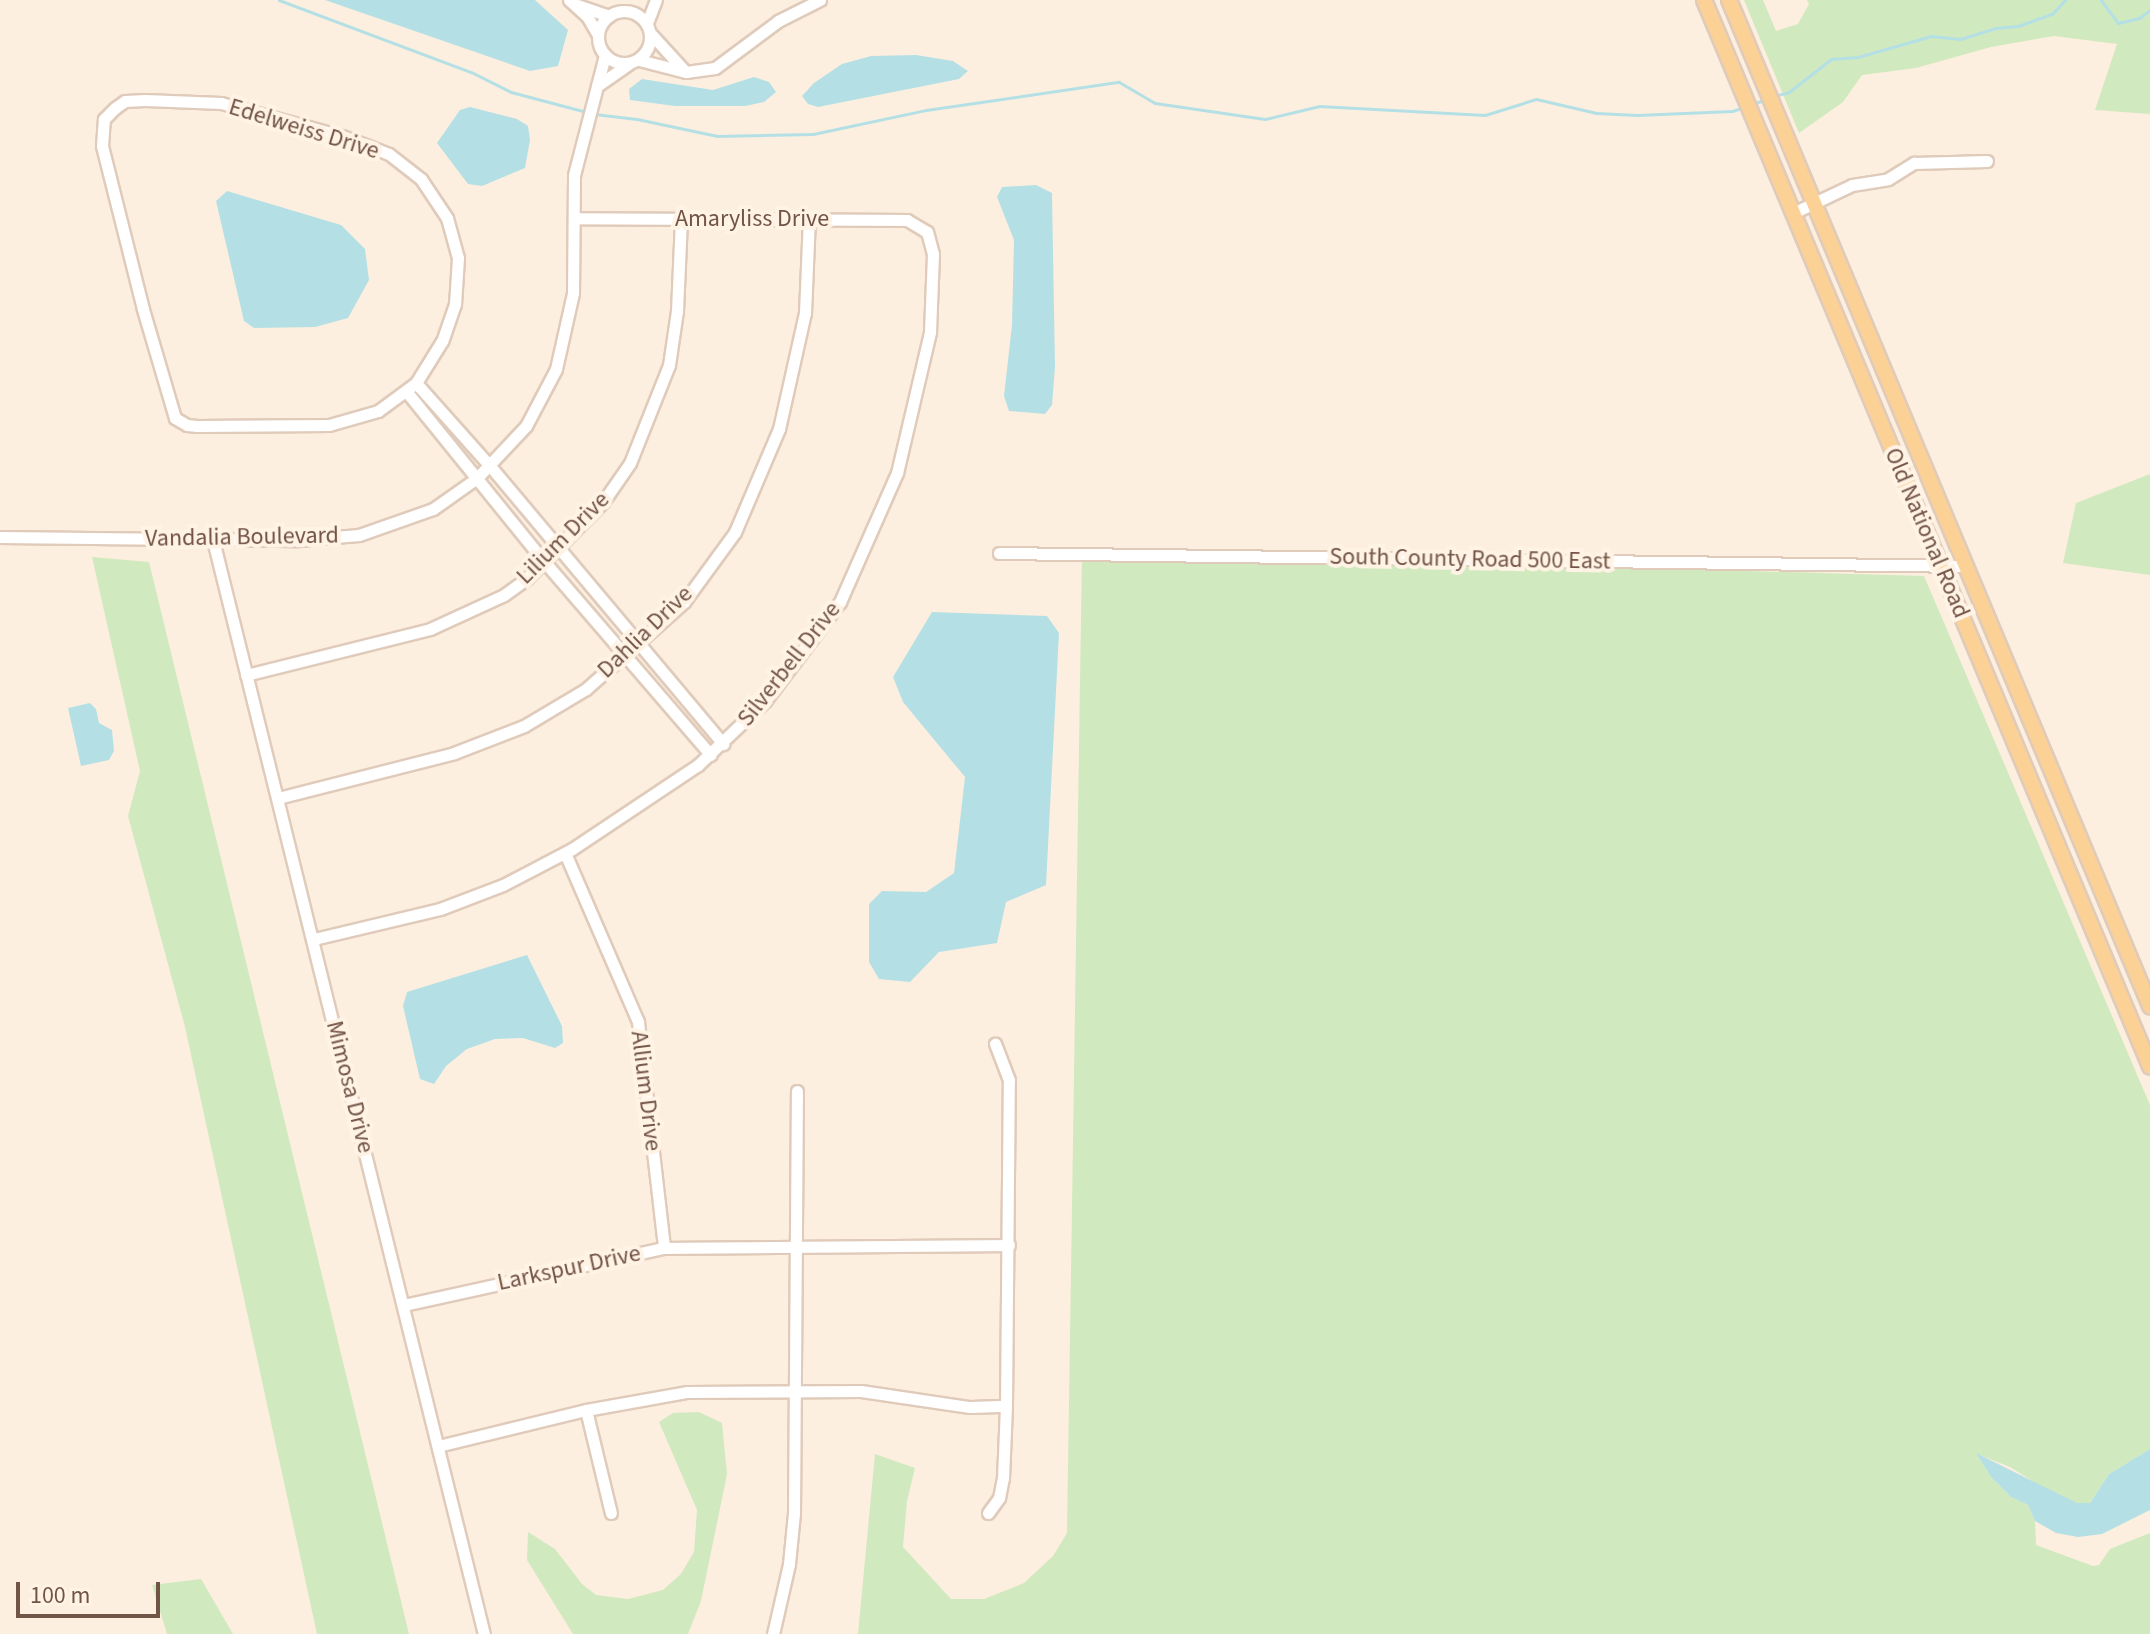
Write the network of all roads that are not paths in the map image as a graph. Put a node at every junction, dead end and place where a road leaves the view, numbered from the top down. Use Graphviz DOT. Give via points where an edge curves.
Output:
graph roads {
  1 [pos="640,0"];
  2 [pos="656,0"];
  3 [pos="820,0"];
  4 [pos="1704,0"];
  5 [pos="1729,0"];
  6 [pos="570,2"];
  7 [pos="626,11"];
  8 [pos="609,16"];
  9 [pos="649,28"];
  10 [pos="598,35"];
  11 [pos="605,55"];
  12 [pos="634,62"];
  13 [pos="686,72"];
  14 [pos="597,86"];
  15 [pos="1987,161"];
  16 [pos="1812,202"];
  17 [pos="1793,213"];
  18 [pos="574,218"];
  19 [pos="681,219"];
  20 [pos="809,219"];
  21 [pos="927,232"];
  22 [pos="411,387"];
  23 [pos="490,466"];
  24 [pos="477,478"];
  25 [pos="0,537"];
  26 [pos="213,540"];
  27 [pos="558,549"];
  28 [pos="999,553"];
  29 [pos="543,560"];
  30 [pos="1940,565"];
  31 [pos="1966,566"];
  32 [pos="639,645"];
  33 [pos="626,654"];
  34 [pos="246,675"];
  35 [pos="723,744"];
  36 [pos="711,755"];
  37 [pos="278,798"];
  38 [pos="565,853"];
  39 [pos="314,939"];
  40 [pos="2150,1006"];
  41 [pos="995,1044"];
  42 [pos="2150,1066"];
  43 [pos="797,1091"];
  44 [pos="1009,1245"];
  45 [pos="798,1246"];
  46 [pos="664,1248"];
  47 [pos="404,1305"];
  48 [pos="797,1391"];
  49 [pos="1006,1406"];
  50 [pos="586,1410"];
  51 [pos="438,1446"];
  52 [pos="611,1513"];
  53 [pos="988,1513"];
  54 [pos="484,1634"];
  55 [pos="773,1634"];
  1 -- 7 [label="street"];
  2 -- 9 [label="street"];
  3 -- 13 [label="street" via="778,21 725,64"];
  4 -- 17 [label="main road, Old National Road"];
  5 -- 16 [label="main road, Old National Road"];
  6 -- 8 [label="street"];
  6 -- 10 [label="street"];
  7 -- 8 [label="street"];
  7 -- 9 [label="street"];
  8 -- 10 [label="street"];
  9 -- 12 [label="street" via="649,49"];
  9 -- 13 [label="street"];
  10 -- 11 [label="street"];
  11 -- 12 [label="street" via="620,64"];
  11 -- 14 [label="street, Vandalia Boulevard"];
  12 -- 13 [label="street"];
  12 -- 14 [label="street"];
  14 -- 18 [label="street, Vandalia Boulevard" via="574,175"];
  15 -- 16 [label="street" via="1914,163 1888,179 1852,185"];
  16 -- 17 [label="street"];
  16 -- 31 [label="main road, Old National Road"];
  17 -- 30 [label="main road, Old National Road"];
  18 -- 19 [label="street, Amaryliss Drive"];
  18 -- 23 [label="street, Vandalia Boulevard" via="573,293 556,369 526,426"];
  19 -- 20 [label="street, Amaryliss Drive"];
  19 -- 27 [label="street, Lilium Drive" via="669,365 651,418 630,463 603,502"];
  20 -- 21 [label="street, Amaryliss Drive" via="907,220"];
  20 -- 32 [label="street, Dahlia Drive" via="805,313 779,429 735,532 684,602"];
  21 -- 35 [label="street, Silverbell Drive" via="933,254 930,332 897,473 840,602 765,701"];
  22 -- 22 [label="street, Edelweiss Drive" via="442,341 455,304 458,258 447,218 421,179 389,154 342,136 221,103 136,101 115,108 104,119 102,146 175,418 197,426 329,425 378,411"];
  22 -- 23 [label="street"];
  22 -- 24 [label="street"];
  23 -- 24 [label="street, Vandalia Boulevard"];
  23 -- 27 [label="street"];
  24 -- 26 [label="street, Vandalia Boulevard" via="433,509 359,535"];
  24 -- 29 [label="street"];
  25 -- 26 [label="street, Vandalia Boulevard"];
  26 -- 34 [label="street, Mimosa Drive"];
  27 -- 29 [label="street, Lilium Drive"];
  27 -- 32 [label="street"];
  28 -- 30 [label="street, South County Road 500 East"];
  29 -- 33 [label="street"];
  29 -- 34 [label="street, Lilium Drive" via="504,595 430,629"];
  30 -- 31 [label="street, South County Road 500 East"];
  30 -- 42 [label="main road, Old National Road"];
  31 -- 40 [label="main road, Old National Road"];
  32 -- 33 [label="street, Dahlia Drive"];
  32 -- 35 [label="street"];
  33 -- 36 [label="street"];
  33 -- 37 [label="street, Dahlia Drive" via="557,708 490,741"];
  34 -- 37 [label="street, Mimosa Drive"];
  35 -- 36 [label="street, Silverbell Drive"];
  36 -- 38 [label="street, Silverbell Drive"];
  37 -- 39 [label="street, Mimosa Drive"];
  38 -- 39 [label="street, Silverbell Drive" via="440,909"];
  38 -- 46 [label="street, Allium Drive" via="638,1022"];
  39 -- 47 [label="street, Mimosa Drive"];
  41 -- 44 [label="street" via="1009,1080"];
  43 -- 45 [label="street"];
  44 -- 45 [label="street, Larkspur Drive"];
  44 -- 49 [label="street"];
  45 -- 46 [label="street, Larkspur Drive"];
  45 -- 48 [label="street"];
  46 -- 47 [label="street, Larkspur Drive"];
  47 -- 51 [label="street, Mimosa Drive"];
  48 -- 49 [label="street" via="861,1391 970,1407"];
  48 -- 50 [label="street" via="662,1394"];
  48 -- 55 [label="street" via="792,1536"];
  49 -- 53 [label="street" via="1003,1478 999,1498"];
  50 -- 51 [label="street"];
  50 -- 52 [label="street"];
  51 -- 54 [label="street, Mimosa Drive"];
}
